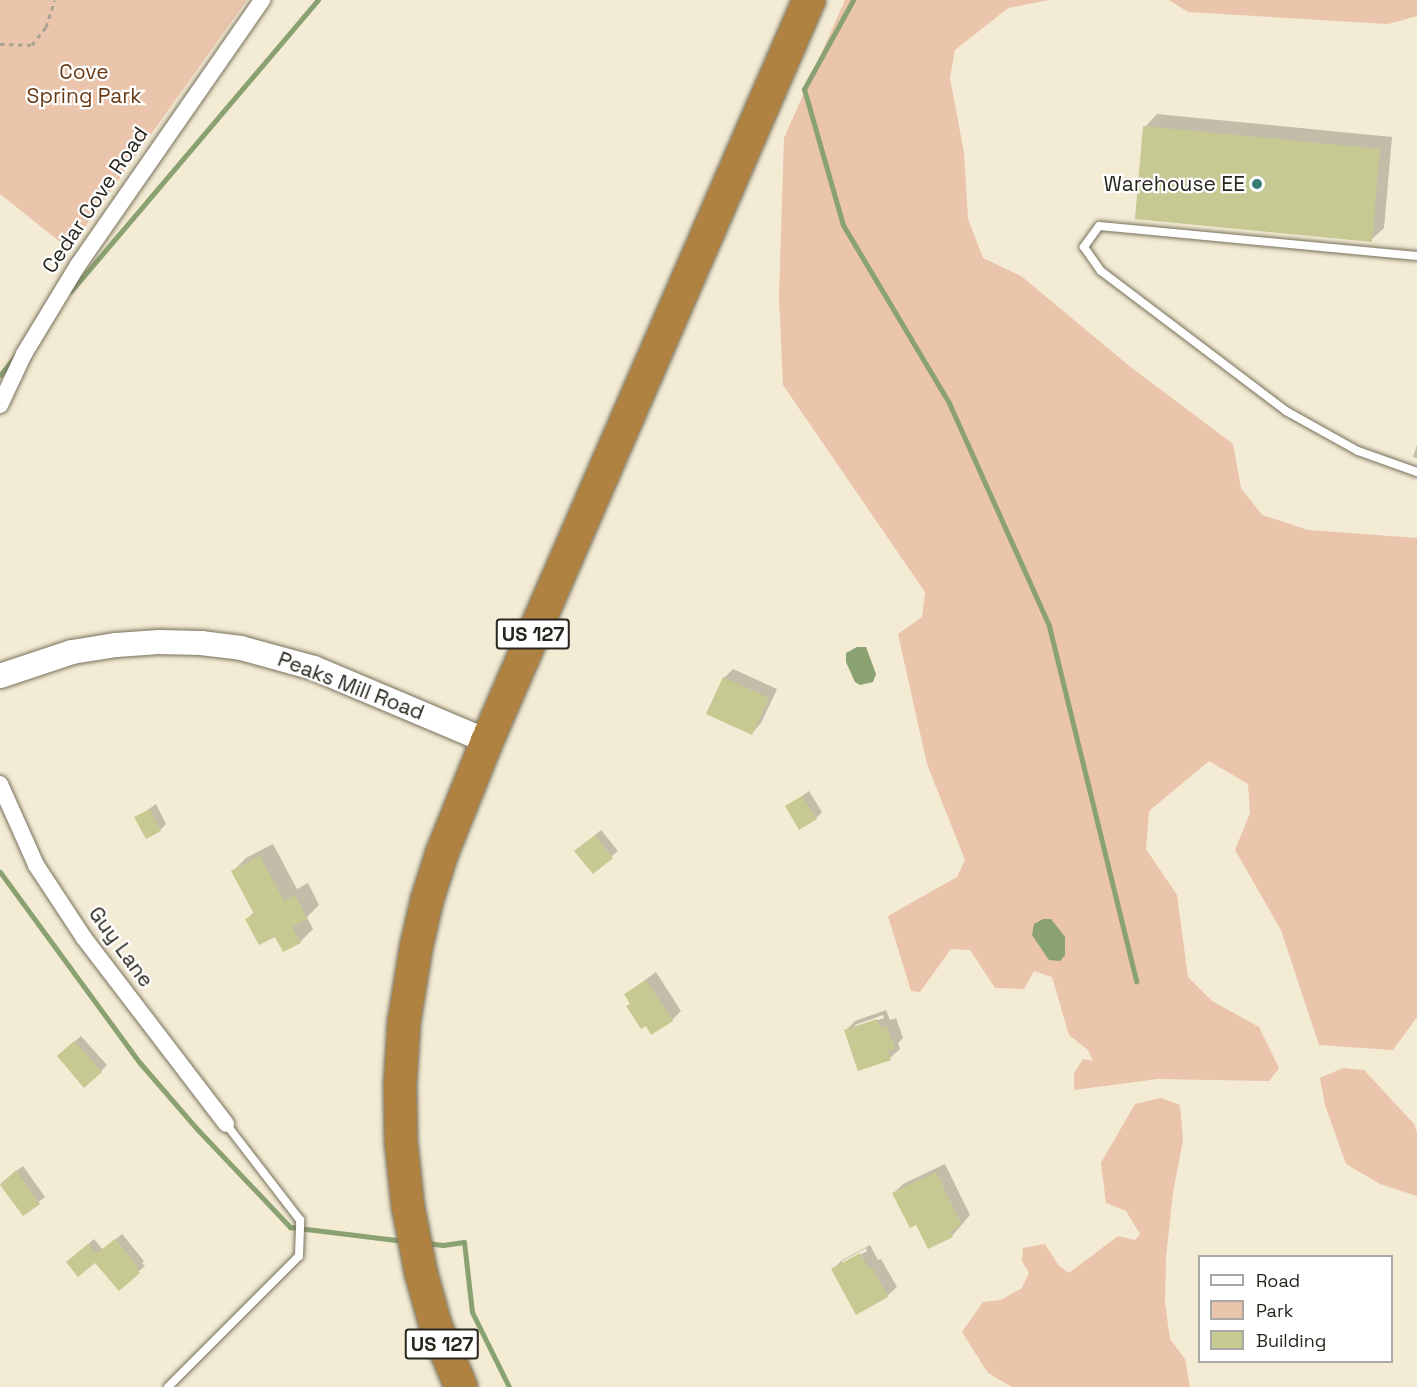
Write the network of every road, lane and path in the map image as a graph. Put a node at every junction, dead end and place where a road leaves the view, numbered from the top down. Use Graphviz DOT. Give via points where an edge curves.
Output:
graph roads {
  1 [pos="55,0"];
  2 [pos="262,0"];
  3 [pos="809,0"];
  4 [pos="0,44"];
  5 [pos="1417,256"];
  6 [pos="0,405"];
  7 [pos="1417,472"];
  8 [pos="0,676"];
  9 [pos="487,741"];
  10 [pos="0,784"];
  11 [pos="226,1124"];
  12 [pos="168,1387"];
  13 [pos="461,1387"];
  1 -- 4 [label="path" via="46,27 32,45"];
  2 -- 6 [label="street, Cedar Cove Road" via="73,272 24,354"];
  3 -- 9 [label="highway, US 127"];
  5 -- 7 [label="lane" via="1100,226 1084,247 1101,271 1286,411 1358,452"];
  8 -- 9 [label="street, Peaks Mill Road" via="72,652 116,645 201,643 314,668"];
  9 -- 13 [label="highway, US 127" via="427,900 408,988 400,1085 401,1142 417,1256 436,1327"];
  10 -- 11 [label="street, Guy Lane" via="36,865 84,938"];
  11 -- 12 [label="lane" via="300,1220 299,1256"];
}
